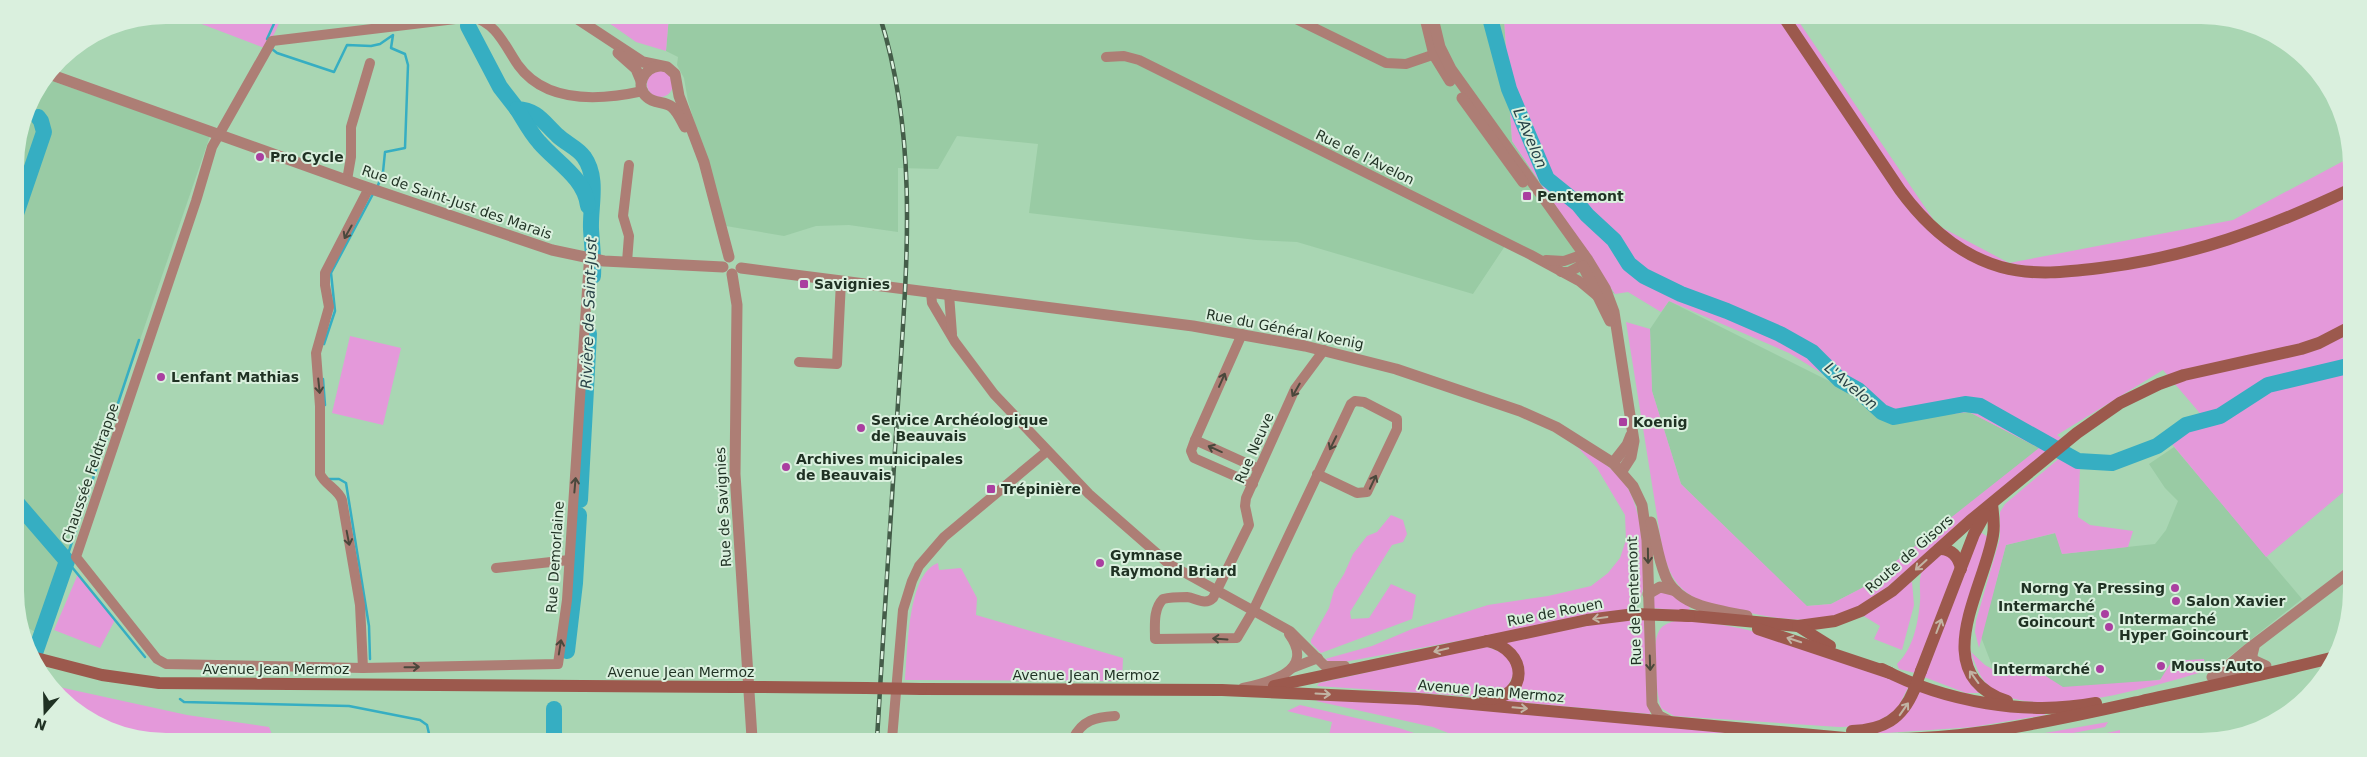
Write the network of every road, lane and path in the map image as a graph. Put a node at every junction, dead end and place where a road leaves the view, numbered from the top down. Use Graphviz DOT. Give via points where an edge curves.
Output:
graph roads {
  1 [pos="410,24"];
  2 [pos="489,24"];
  3 [pos="584,24"];
  4 [pos="1306,24"];
  5 [pos="1427,24"];
  6 [pos="1434,24"];
  7 [pos="1788,24"];
  8 [pos="590,28"];
  9 [pos="1438,53"];
  10 [pos="1106,58"];
  11 [pos="370,63"];
  12 [pos="659,66"];
  13 [pos="55,76"];
  14 [pos="642,86"];
  15 [pos="678,86"];
  16 [pos="659,102"];
  17 [pos="219,134"];
  18 [pos="697,145"];
  19 [pos="629,165"];
  20 [pos="347,180"];
  21 [pos="369,188"];
  22 [pos="2343,193"];
  23 [pos="1531,255"];
  24 [pos="1581,258"];
  25 [pos="593,259"];
  26 [pos="627,262"];
  27 [pos="726,262"];
  28 [pos="737,271"];
  29 [pos="1561,272"];
  30 [pos="842,281"];
  31 [pos="931,292"];
  32 [pos="949,294"];
  33 [pos="1603,304"];
  34 [pos="2343,331"];
  35 [pos="1242,334"];
  36 [pos="953,337"];
  37 [pos="1324,350"];
  38 [pos="1620,354"];
  39 [pos="799,362"];
  40 [pos="1632,428"];
  41 [pos="1195,440"];
  42 [pos="1046,451"];
  43 [pos="1613,462"];
  44 [pos="1259,469"];
  45 [pos="1622,471"];
  46 [pos="1317,474"];
  47 [pos="1253,484"];
  48 [pos="1637,491"];
  49 [pos="1992,504"];
  50 [pos="1975,521"];
  51 [pos="1993,538"];
  52 [pos="1939,549"];
  53 [pos="570,560"];
  54 [pos="496,568"];
  55 [pos="1961,569"];
  56 [pos="2343,577"];
  57 [pos="1217,591"];
  58 [pos="1676,591"];
  59 [pos="1648,594"];
  60 [pos="1253,611"];
  61 [pos="1649,614"];
  62 [pos="1682,615"];
  63 [pos="1792,626"];
  64 [pos="1283,628"];
  65 [pos="1483,641"];
  66 [pos="2256,644"];
  67 [pos="2329,654"];
  68 [pos="1318,658"];
  69 [pos="41,659"];
  70 [pos="2326,659"];
  71 [pos="1381,664"];
  72 [pos="2266,666"];
  73 [pos="364,668"];
  74 [pos="1292,668"];
  75 [pos="2235,672"];
  76 [pos="1890,673"];
  77 [pos="2215,680"];
  78 [pos="1240,689"];
  79 [pos="1222,690"];
  80 [pos="2131,700"];
  81 [pos="1448,701"];
  82 [pos="2066,708"];
  83 [pos="1115,716"];
  84 [pos="1676,723"];
  85 [pos="1775,730"];
  86 [pos="752,733"];
  87 [pos="893,733"];
  88 [pos="1076,733"];
  89 [pos="1805,733"];
  90 [pos="1981,733"];
  1 -- 17 [label="street" via="272,41"];
  2 -- 14 [label="street" via="523,71 548,88 597,98"];
  3 -- 8 [label="street"];
  4 -- 9 [label="street" via="1386,64 1406,64"];
  5 -- 9 [label="street"];
  6 -- 9 [label="street"];
  7 -- 22 [label="main road" via="1920,215 1959,247 2001,267 2060,272 2169,257 2242,236"];
  8 -- 12 [label="street" via="643,62"];
  8 -- 14 [label="street" via="636,69"];
  9 -- 24 [label="street"];
  10 -- 23 [label="street, Rue de l'Avelon" via="1124,56 1139,60"];
  11 -- 20 [label="street" via="351,128"];
  12 -- 14 [label="street" via="647,70"];
  12 -- 15 [label="street" via="672,71"];
  13 -- 17 [label="street, Rue de Saint-Just des Marais"];
  14 -- 16 [label="street" via="649,99"];
  15 -- 16 [label="street" via="671,98"];
  15 -- 18 [label="street"];
  16 -- 18 [label="street" via="672,108"];
  17 -- 20 [label="street, Rue de Saint-Just des Marais"];
  17 -- 73 [label="street, Chaussée Feldtrappe" via="210,151 182,245 76,557 157,659 166,664"];
  18 -- 27 [label="street"];
  19 -- 26 [label="street" via="623,216 629,236"];
  20 -- 21 [label="street, Rue de Saint-Just des Marais"];
  21 -- 25 [label="street, Rue de Saint-Just des Marais" via="507,236"];
  21 -- 73 [label="street, one-way" via="326,273 329,307 316,353 320,474 342,500 360,605"];
  23 -- 24 [label="street" via="1558,262"];
  23 -- 29 [label="street, Rue de l'Avelon"];
  24 -- 29 [label="street" via="1572,271"];
  24 -- 33 [label="street"];
  24 -- 38 [label="street" via="1610,300"];
  25 -- 26 [label="street, Rue de Saint-Just des Marais"];
  53 -- 25 [label="street, Rue Demorlaine, one-way" via="585,319"];
  26 -- 27 [label="street, Rue de Saint-Just des Marais"];
  27 -- 28 [label="street" via="726,272"];
  27 -- 28 [label="street" via="738,258 741,263"];
  28 -- 30 [label="street"];
  28 -- 86 [label="street, Rue de Savignies" via="735,474"];
  29 -- 33 [label="street, Rue de l'Avelon" via="1587,287"];
  30 -- 31 [label="street"];
  30 -- 39 [label="street" via="837,364"];
  31 -- 32 [label="street, Rue du Général Koenig"];
  31 -- 36 [label="street" via="932,302"];
  32 -- 35 [label="street, Rue du Général Koenig"];
  32 -- 36 [label="street"];
  33 -- 38 [label="street"];
  34 -- 49 [label="main road, Route de Gisors" via="2301,349 2205,370 2167,381 2129,398 2077,433"];
  35 -- 37 [label="street, Rue du Général Koenig"];
  41 -- 35 [label="street, one-way"];
  36 -- 42 [label="street" via="994,394"];
  37 -- 43 [label="street, Rue du Général Koenig" via="1377,363 1520,411 1565,432"];
  37 -- 44 [label="street, Rue Neuve, one-way" via="1295,389"];
  38 -- 40 [label="street"];
  40 -- 43 [label="street" via="1629,443"];
  40 -- 45 [label="street" via="1634,450"];
  44 -- 41 [label="street, one-way"];
  41 -- 47 [label="street" via="1191,451 1194,458"];
  42 -- 57 [label="street" via="1162,558"];
  42 -- 87 [label="street" via="944,537 919,566 903,610"];
  43 -- 45 [label="street, Rue de Pentemont"];
  44 -- 47 [label="street, Rue Neuve"];
  45 -- 48 [label="street, Rue de Pentemont"];
  46 -- 46 [label="street, one-way" via="1357,493 1367,492 1397,429 1397,420 1364,402 1353,403"];
  46 -- 60 [label="street"];
  47 -- 57 [label="street, Rue Neuve" via="1245,502 1249,525"];
  48 -- 58 [label="street" via="1648,512 1664,573"];
  48 -- 59 [label="street, Rue de Pentemont, one-way" via="1646,520"];
  49 -- 50 [label="main road, Route de Gisors"];
  49 -- 51 [label="main road"];
  50 -- 51 [label="main road" via="1987,527"];
  50 -- 52 [label="main road, Route de Gisors"];
  50 -- 55 [label="main road"];
  82 -- 51 [label="main road, one-way" via="2027,706 1998,698 1977,682 1966,663 1965,636"];
  52 -- 55 [label="main road" via="1953,553"];
  52 -- 63 [label="main road, Route de Gisors, one-way" via="1892,591 1867,608 1835,620"];
  53 -- 54 [label="street"];
  73 -- 53 [label="street, Rue Demorlaine, one-way" via="558,664"];
  85 -- 55 [label="main road, one-way, bridge" via="1848,731 1878,728 1892,721 1914,690"];
  56 -- 66 [label="street"];
  57 -- 60 [label="street"];
  60 -- 57 [label="street, one-way" via="1235,639 1155,639 1155,616 1163,599 1188,597 1209,601"];
  58 -- 59 [label="street" via="1660,587"];
  58 -- 63 [label="street" via="1701,606"];
  59 -- 61 [label="street, Rue de Pentemont"];
  60 -- 64 [label="street"];
  61 -- 62 [label="main road, Rue de Rouen"];
  61 -- 65 [label="main road, Rue de Rouen, one-way" via="1587,620"];
  61 -- 84 [label="street, Rue de Pentemont, one-way" via="1653,706 1662,718"];
  62 -- 63 [label="main road, Route de Gisors"];
  76 -- 62 [label="main road, Rue de Rouen, one-way" via="1773,633"];
  63 -- 76 [label="main road"];
  64 -- 68 [label="street"];
  64 -- 74 [label="street" via="1292,638 1295,649"];
  65 -- 71 [label="main road, Rue de Rouen, one-way"];
  65 -- 81 [label="main road" via="1501,645 1513,654 1519,669 1515,685 1497,699"];
  66 -- 72 [label="street" via="2253,660"];
  66 -- 75 [label="street"];
  66 -- 77 [label="street"];
  67 -- 72 [label="main road"];
  68 -- 71 [label="street" via="1325,666 1333,667"];
  68 -- 74 [label="street"];
  69 -- 79 [label="main road, Avenue Jean Mermoz, bridge" via="102,675 160,683"];
  70 -- 77 [label="main road"];
  71 -- 78 [label="main road, Rue de Rouen" via="1296,683"];
  72 -- 75 [label="main road"];
  74 -- 78 [label="street" via="1279,679"];
  75 -- 77 [label="main road"];
  76 -- 82 [label="main road" via="1972,700 2027,708"];
  77 -- 80 [label="main road"];
  78 -- 79 [label="main road, Rue de Rouen"];
  79 -- 81 [label="main road, Avenue Jean Mermoz, one-way"];
  80 -- 82 [label="main road"];
  80 -- 90 [label="main road, Avenue Jean Mermoz" via="2033,726"];
  81 -- 84 [label="main road, Avenue Jean Mermoz, one-way"];
  83 -- 88 [label="street" via="1091,720"];
  84 -- 85 [label="main road, Avenue Jean Mermoz"];
  85 -- 89 [label="main road, Avenue Jean Mermoz"];
}
